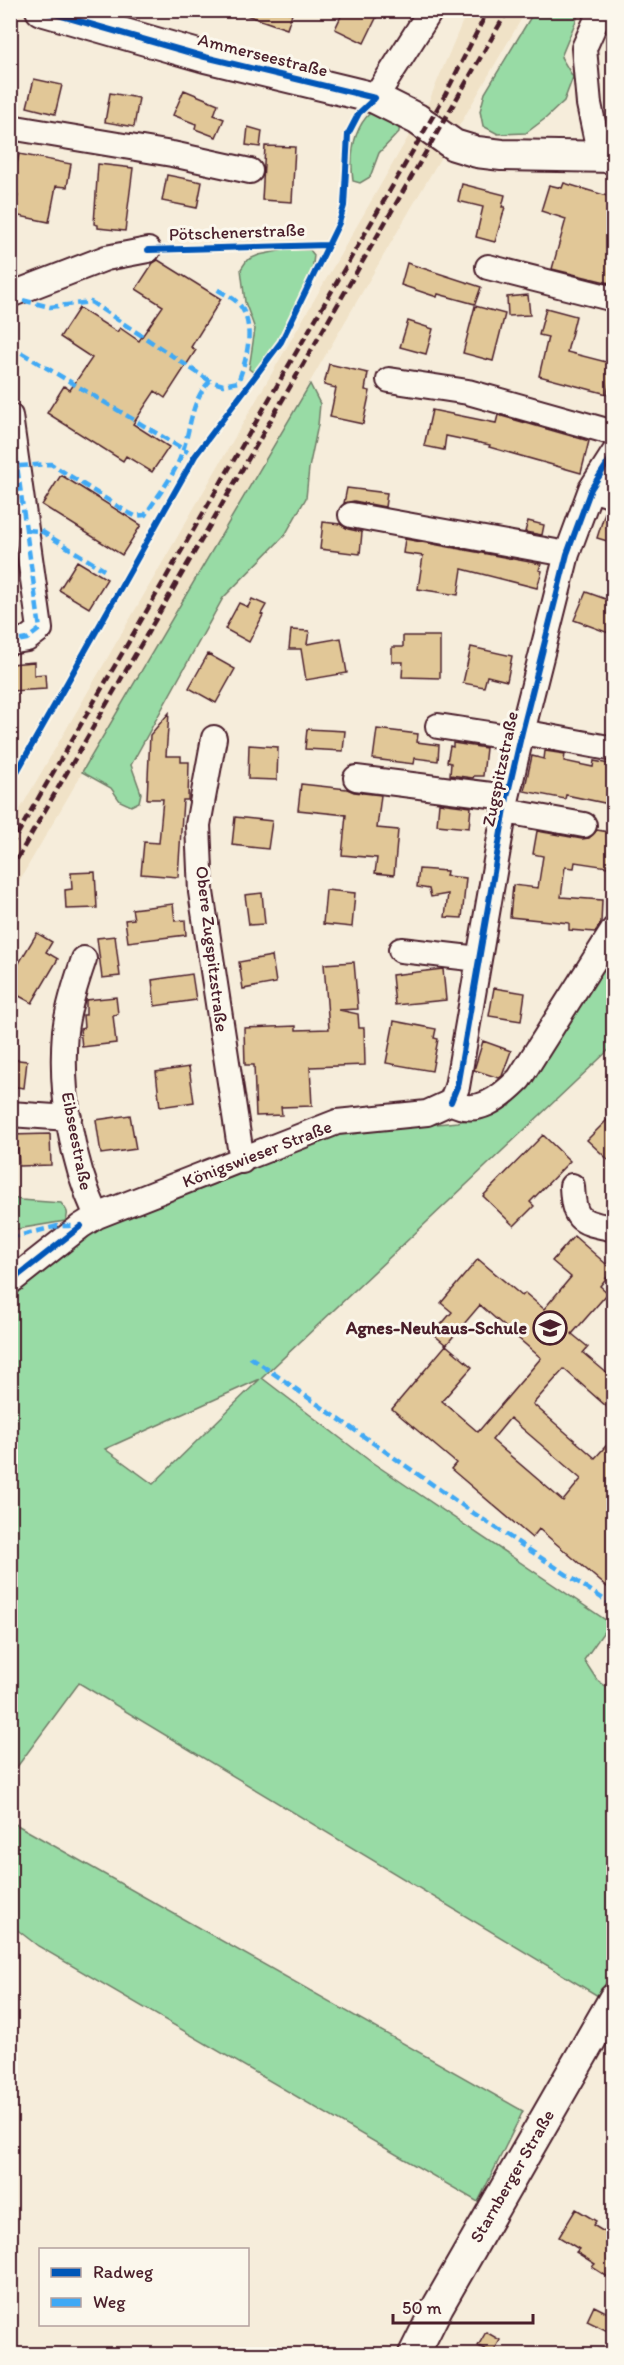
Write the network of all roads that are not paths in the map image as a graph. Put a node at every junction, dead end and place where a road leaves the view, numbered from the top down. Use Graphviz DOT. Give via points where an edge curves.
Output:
graph roads {
  1 [pos="431,10"];
  2 [pos="601,10"];
  3 [pos="44,11"];
  4 [pos="381,88"];
  5 [pos="614,120"];
  6 [pos="10,127"];
  7 [pos="604,151"];
  8 [pos="250,171"];
  9 [pos="148,250"];
  10 [pos="488,267"];
  11 [pos="10,295"];
  12 [pos="614,299"];
  13 [pos="389,380"];
  14 [pos="10,416"];
  15 [pos="614,433"];
  16 [pos="614,453"];
  17 [pos="602,493"];
  18 [pos="351,515"];
  19 [pos="567,554"];
  20 [pos="10,642"];
  21 [pos="438,726"];
  22 [pos="521,736"];
  23 [pos="214,738"];
  24 [pos="614,748"];
  25 [pos="356,778"];
  26 [pos="506,804"];
  27 [pos="584,825"];
  28 [pos="614,929"];
  29 [pos="401,950"];
  30 [pos="84,959"];
  31 [pos="479,959"];
  32 [pos="451,1102"];
  33 [pos="10,1114"];
  34 [pos="69,1118"];
  35 [pos="242,1161"];
  36 [pos="572,1186"];
  37 [pos="97,1216"];
  38 [pos="614,1229"];
  39 [pos="10,1282"];
  40 [pos="614,1999"];
  41 [pos="414,2355"];
  1 -- 4 [label="street"];
  2 -- 7 [label="street" via="584,48 589,104"];
  3 -- 4 [label="main road, Ammerseestraße" via="205,57"];
  4 -- 7 [label="main road, Ammerseestraße" via="454,145 477,152 502,155"];
  5 -- 7 [label="street"];
  6 -- 8 [label="street"];
  9 -- 11 [label="street, Pötschenerstraße" via="106,258"];
  10 -- 12 [label="street"];
  13 -- 15 [label="street" via="468,392"];
  14 -- 20 [label="street" via="40,629 27,639"];
  16 -- 17 [label="street, Zugspitzstraße"];
  17 -- 19 [label="street, Zugspitzstraße"];
  18 -- 19 [label="street"];
  19 -- 22 [label="street, Zugspitzstraße"];
  21 -- 22 [label="street"];
  22 -- 24 [label="street"];
  22 -- 26 [label="street, Zugspitzstraße"];
  23 -- 35 [label="street, Obere Zugspitzstraße" via="198,825 201,892"];
  25 -- 26 [label="street"];
  26 -- 27 [label="street"];
  26 -- 31 [label="street, Zugspitzstraße"];
  28 -- 32 [label="street, Königswieser Straße" via="519,1079 505,1093 474,1108"];
  29 -- 31 [label="street"];
  30 -- 34 [label="street, Eibseestraße" via="66,1029 64,1066"];
  31 -- 32 [label="street, Zugspitzstraße" via="457,1087"];
  32 -- 35 [label="street, Königswieser Straße" via="427,1113 338,1122"];
  33 -- 34 [label="street"];
  34 -- 37 [label="street, Eibseestraße" via="87,1194"];
  35 -- 37 [label="street, Königswieser Straße"];
  36 -- 38 [label="street" via="573,1209 583,1222"];
  37 -- 39 [label="street, Königswieser Straße"];
  40 -- 41 [label="main road, Starnberger Straße" via="438,2306"];
}
